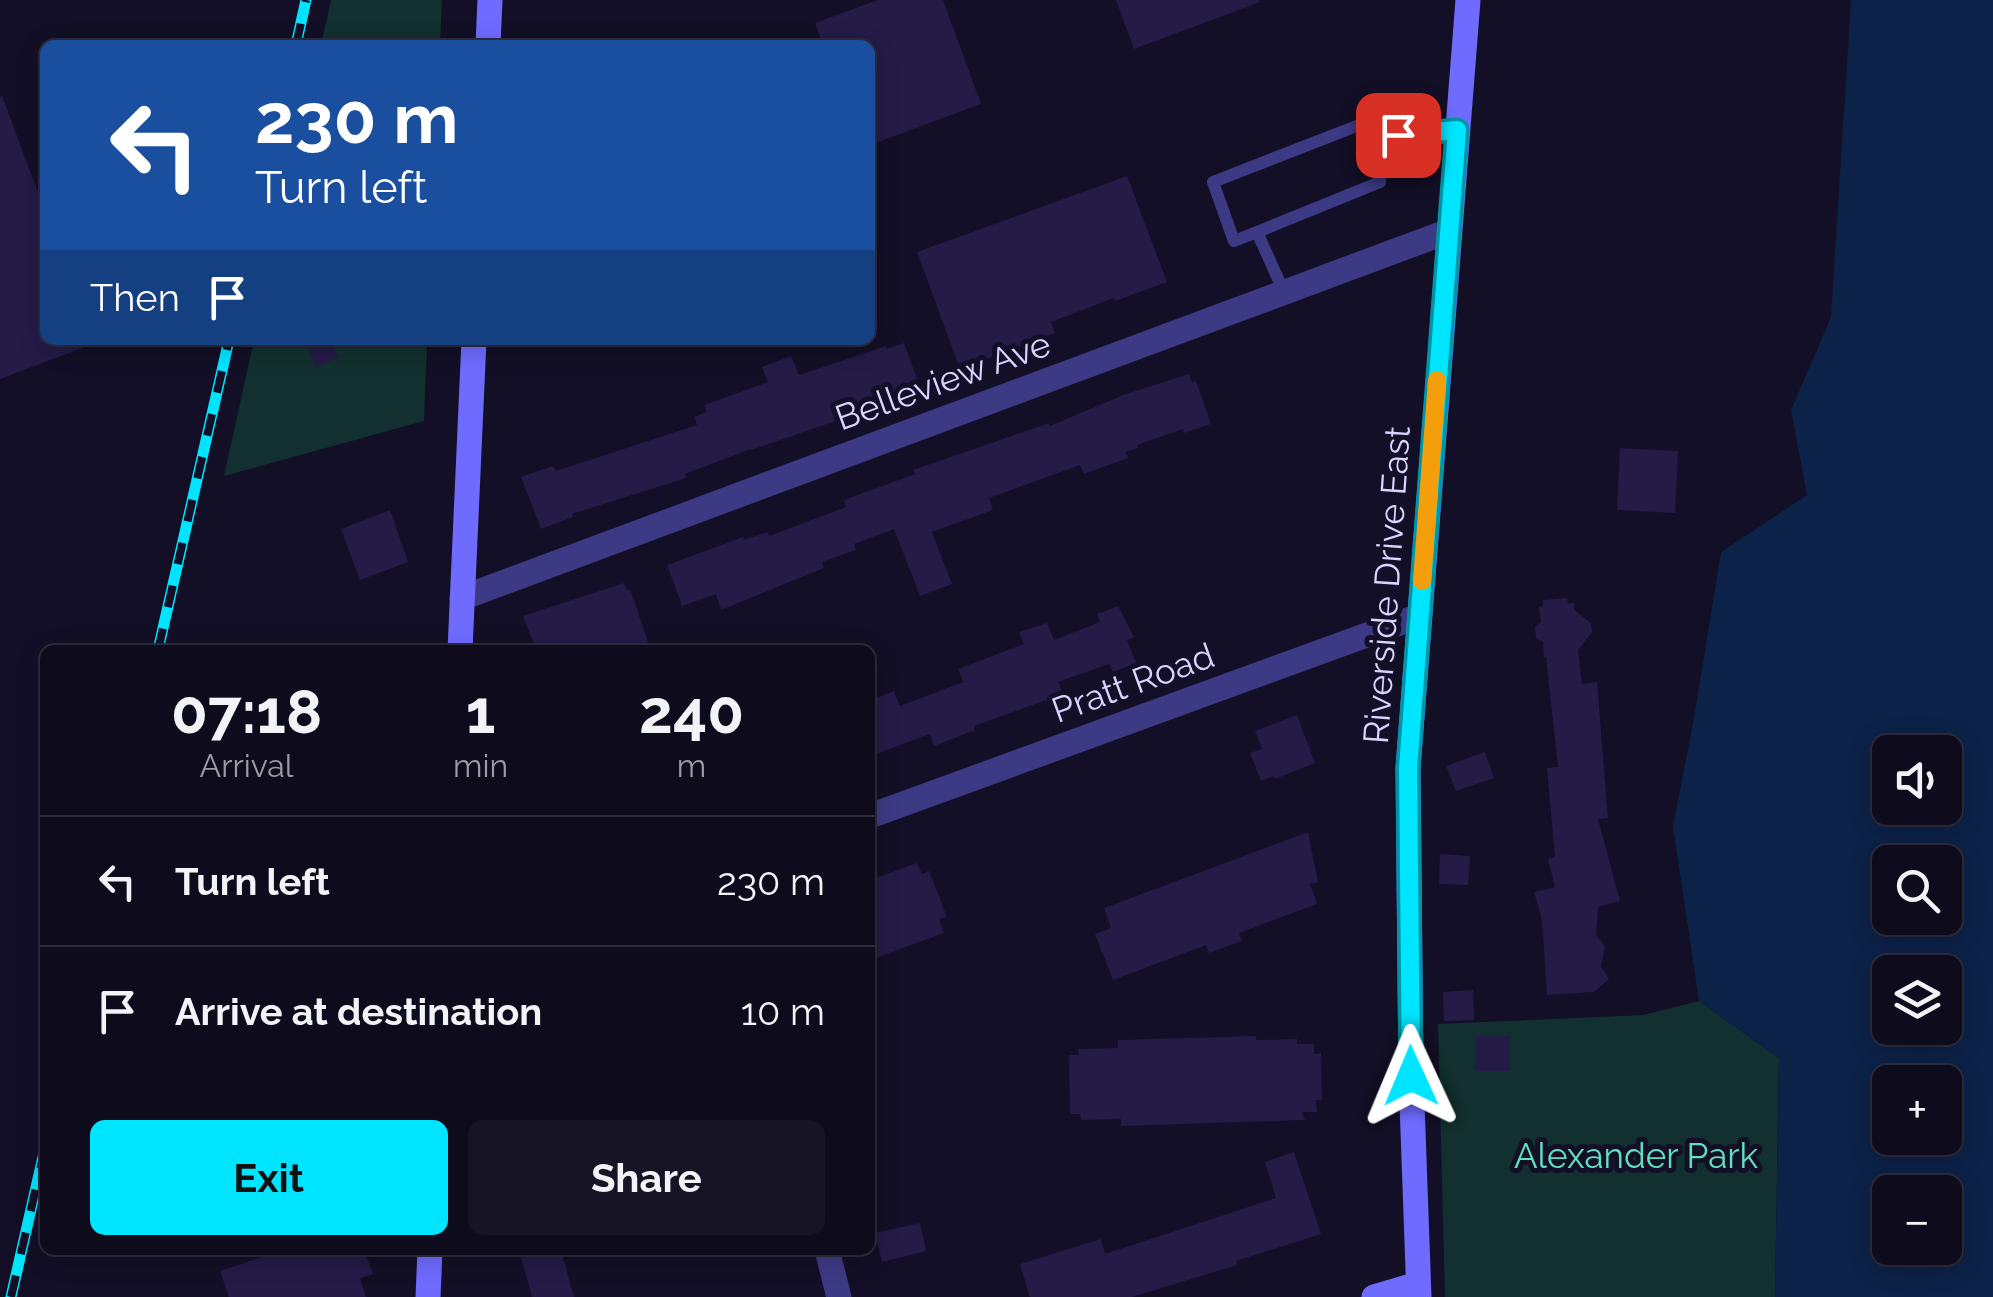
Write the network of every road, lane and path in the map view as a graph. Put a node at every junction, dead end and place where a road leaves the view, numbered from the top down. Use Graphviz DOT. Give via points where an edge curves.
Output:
graph roads {
  1 [pos="490,0"];
  2 [pos="1468,0"];
  3 [pos="488,40"];
  4 [pos="1457,130"];
  5 [pos="1374,138"];
  6 [pos="1449,231"];
  7 [pos="1257,232"];
  8 [pos="1284,292"];
  9 [pos="474,345"];
  10 [pos="462,598"];
  11 [pos="1419,616"];
  12 [pos="460,645"];
  13 [pos="875,814"];
  14 [pos="430,1255"];
  15 [pos="828,1255"];
  16 [pos="1419,1290"];
  17 [pos="428,1297"];
  18 [pos="839,1297"];
  19 [pos="1374,1297"];
  1 -- 3 [label="main road"];
  2 -- 4 [label="main road, Riverside Drive East"];
  4 -- 5 [label="lane"];
  4 -- 6 [label="main road, Riverside Drive East"];
  5 -- 7 [label="lane" via="1380,182"];
  5 -- 7 [label="lane" via="1372,120 1213,182 1234,240"];
  6 -- 8 [label="street, Belleview Ave"];
  6 -- 11 [label="main road, Riverside Drive East"];
  7 -- 8 [label="lane"];
  8 -- 10 [label="street, Belleview Ave"];
  9 -- 10 [label="main road"];
  10 -- 12 [label="main road"];
  11 -- 13 [label="street, Pratt Road"];
  11 -- 16 [label="main road, Riverside Drive East" via="1408,768"];
  14 -- 17 [label="main road"];
  15 -- 18 [label="street"];
  16 -- 19 [label="main road"];
}
